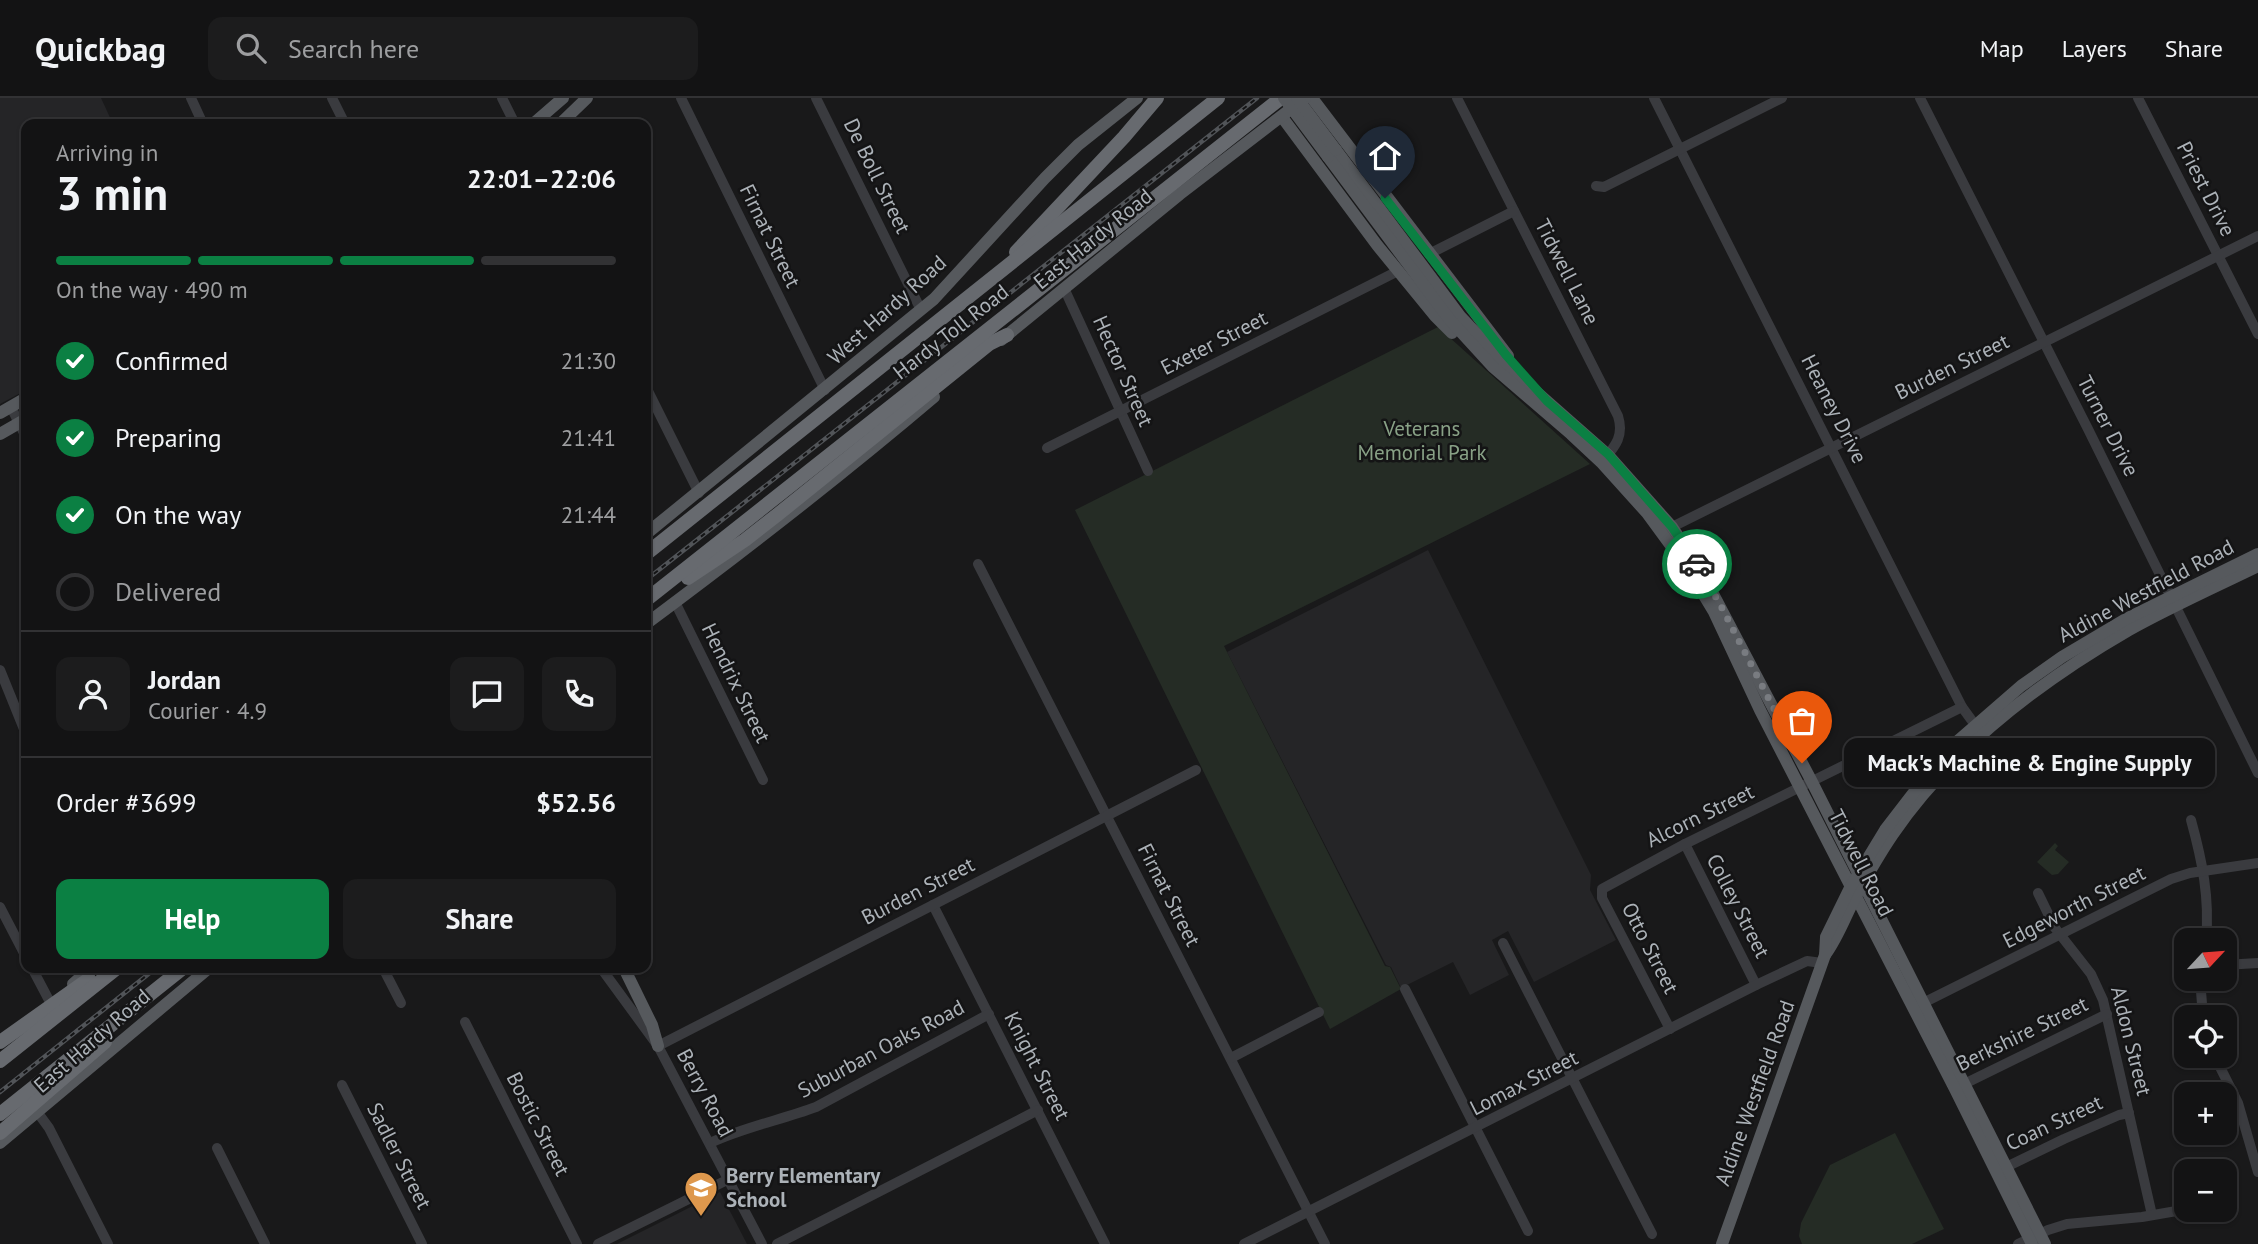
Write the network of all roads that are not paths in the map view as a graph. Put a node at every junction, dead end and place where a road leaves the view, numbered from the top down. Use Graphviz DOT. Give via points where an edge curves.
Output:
graph roads {
  1 [pos="191,98"];
  2 [pos="332,98"];
  3 [pos="502,98"];
  4 [pos="563,98"];
  5 [pos="587,98"];
  6 [pos="681,98"];
  7 [pos="816,98"];
  8 [pos="1137,98"];
  9 [pos="1157,98"];
  10 [pos="1218,98"];
  11 [pos="1283,98"];
  12 [pos="1297,98"];
  13 [pos="1305,98"];
  14 [pos="1312,98"];
  15 [pos="1457,98"];
  16 [pos="1654,98"];
  17 [pos="1782,98"];
  18 [pos="1920,98"];
  19 [pos="2138,98"];
  20 [pos="1321,110"];
  21 [pos="1282,117"];
  22 [pos="201,119"];
  23 [pos="342,119"];
  24 [pos="512,119"];
  25 [pos="539,119"];
  26 [pos="565,119"];
  27 [pos="1297,138"];
  28 [pos="1680,149"];
  29 [pos="1332,153"];
  30 [pos="1596,186"];
  31 [pos="1514,211"];
  32 [pos="2258,236"];
  33 [pos="1429,254"];
  34 [pos="2218,256"];
  35 [pos="1398,271"];
  36 [pos="984,286"];
  37 [pos="1064,288"];
  38 [pos="921,310"];
  39 [pos="2258,334"];
  40 [pos="1007,335"];
  41 [pos="2045,343"];
  42 [pos="1493,367"];
  43 [pos="825,390"];
  44 [pos="651,397"];
  45 [pos="1547,401"];
  46 [pos="6,410"];
  47 [pos="1119,412"];
  48 [pos="21,420"];
  49 [pos="21,422"];
  50 [pos="0,433"];
  51 [pos="1833,448"];
  52 [pos="1047,449"];
  53 [pos="1604,458"];
  54 [pos="1148,471"];
  55 [pos="699,493"];
  56 [pos="1667,529"];
  57 [pos="651,530"];
  58 [pos="651,550"];
  59 [pos="2258,554"];
  60 [pos="978,564"];
  61 [pos="2258,566"];
  62 [pos="651,596"];
  63 [pos="675,602"];
  64 [pos="2174,602"];
  65 [pos="651,603"];
  66 [pos="651,620"];
  67 [pos="0,670"];
  68 [pos="1962,707"];
  69 [pos="21,722"];
  70 [pos="1979,730"];
  71 [pos="1196,770"];
  72 [pos="2258,773"];
  73 [pos="763,780"];
  74 [pos="1806,784"];
  75 [pos="1108,817"];
  76 [pos="2191,820"];
  77 [pos="1685,844"];
  78 [pos="2258,863"];
  79 [pos="2204,872"];
  80 [pos="1606,885"];
  81 [pos="1857,886"];
  82 [pos="2038,893"];
  83 [pos="933,905"];
  84 [pos="0,907"];
  85 [pos="2207,928"];
  86 [pos="2060,935"];
  87 [pos="1503,943"];
  88 [pos="21,947"];
  89 [pos="1823,959"];
  90 [pos="2258,964"];
  91 [pos="2237,965"];
  92 [pos="35,973"];
  93 [pos="85,973"];
  94 [pos="97,973"];
  95 [pos="111,973"];
  96 [pos="177,973"];
  97 [pos="203,973"];
  98 [pos="386,973"];
  99 [pos="605,973"];
  100 [pos="626,973"];
  101 [pos="1756,985"];
  102 [pos="160,986"];
  103 [pos="1405,989"];
  104 [pos="401,1003"];
  105 [pos="51,1004"];
  106 [pos="1919,1005"];
  107 [pos="1319,1012"];
  108 [pos="989,1014"];
  109 [pos="2107,1014"];
  110 [pos="465,1022"];
  111 [pos="1670,1029"];
  112 [pos="0,1041"];
  113 [pos="658,1046"];
  114 [pos="1231,1058"];
  115 [pos="0,1061"];
  116 [pos="2220,1068"];
  117 [pos="1573,1080"];
  118 [pos="342,1085"];
  119 [pos="1960,1086"];
  120 [pos="1038,1110"];
  121 [pos="38,1113"];
  122 [pos="2129,1113"];
  123 [pos="0,1114"];
  124 [pos="1476,1129"];
  125 [pos="0,1133"];
  126 [pos="0,1143"];
  127 [pos="710,1143"];
  128 [pos="216,1148"];
  129 [pos="2001,1169"];
  130 [pos="2258,1172"];
  131 [pos="729,1179"];
  132 [pos="2174,1211"];
  133 [pos="1308,1212"];
  134 [pos="2152,1215"];
  135 [pos="1528,1231"];
  136 [pos="1652,1234"];
  137 [pos="2033,1241"];
  138 [pos="108,1244"];
  139 [pos="265,1244"];
  140 [pos="422,1244"];
  141 [pos="577,1244"];
  142 [pos="598,1244"];
  143 [pos="762,1244"];
  144 [pos="776,1244"];
  145 [pos="1105,1244"];
  146 [pos="1244,1244"];
  147 [pos="1325,1244"];
  148 [pos="1722,1244"];
  1 -- 22 [label="street"];
  2 -- 23 [label="street"];
  3 -- 24 [label="street"];
  4 -- 25 [label="main road"];
  5 -- 26 [label="main road"];
  6 -- 43 [label="street, Firnat Street"];
  7 -- 38 [label="street, De Boll Street"];
  8 -- 38 [label="main road, West Hardy Road" via="1045,177"];
  9 -- 36 [label="highway"];
  10 -- 36 [label="highway, Hardy Toll Road"];
  11 -- 29 [label="main road, Tidwell Road, bridge"];
  11 -- 62 [label="highway, Hardy Toll Road"];
  12 -- 29 [label="main road, Tidwell Road, bridge"];
  13 -- 21 [label="main road, East Hardy Road"];
  14 -- 20 [label="main road"];
  15 -- 31 [label="street, Tidwell Lane"];
  16 -- 28 [label="street, Heaney Drive"];
  17 -- 28 [label="street"];
  18 -- 41 [label="street, Turner Drive"];
  19 -- 34 [label="street, Priest Drive"];
  20 -- 27 [label="main road" via="1310,108 1299,115"];
  20 -- 33 [label="main road"];
  21 -- 27 [label="main road"];
  21 -- 37 [label="main road, East Hardy Road"];
  27 -- 35 [label="main road"];
  28 -- 30 [label="street" via="1605,187"];
  28 -- 51 [label="street, Heaney Drive"];
  29 -- 42 [label="main road, Tidwell Road" via="1451,320"];
  29 -- 45 [label="main road, Tidwell Road" via="1460,316"];
  31 -- 33 [label="street"];
  31 -- 53 [label="street, Tidwell Lane" via="1618,416 1620,436"];
  32 -- 34 [label="street, Burden Street"];
  33 -- 45 [label="main road"];
  34 -- 39 [label="street, Priest Drive"];
  34 -- 41 [label="street, Burden Street"];
  35 -- 42 [label="main road" via="1435,316"];
  35 -- 47 [label="street, Exeter Street"];
  36 -- 58 [label="highway, Hardy Toll Road"];
  37 -- 40 [label="main road, East Hardy Road"];
  37 -- 47 [label="street, Hector Street"];
  38 -- 43 [label="main road, West Hardy Road"];
  40 -- 63 [label="main road, East Hardy Road" via="860,460"];
  40 -- 65 [label="highway" via="989,344 745,540"];
  41 -- 51 [label="street, Burden Street"];
  41 -- 64 [label="street, Turner Drive"];
  42 -- 53 [label="main road, Tidwell Road"];
  43 -- 55 [label="main road, West Hardy Road"];
  44 -- 55 [label="street"];
  45 -- 53 [label="main road, Tidwell Road"];
  46 -- 48 [label="street"];
  47 -- 52 [label="street, Exeter Street"];
  47 -- 54 [label="street, Hector Street"];
  49 -- 50 [label="main road"];
  51 -- 56 [label="street, Burden Street"];
  51 -- 68 [label="street, Heaney Drive"];
  53 -- 56 [label="main road, Tidwell Road"];
  55 -- 57 [label="main road, West Hardy Road"];
  56 -- 74 [label="main road, Tidwell Road" via="1718,610"];
  59 -- 64 [label="main road, Aldine Westfield Road"];
  60 -- 75 [label="street, Firnat Street"];
  61 -- 64 [label="main road, Aldine Westfield Road"];
  63 -- 66 [label="main road, East Hardy Road"];
  63 -- 73 [label="street, Hendrix Street"];
  64 -- 70 [label="main road, Aldine Westfield Road" via="2126,619 2062,657 2021,686"];
  64 -- 72 [label="street, Turner Drive"];
  67 -- 69 [label="street"];
  68 -- 70 [label="street, Heaney Drive"];
  68 -- 74 [label="street, Alcorn Street"];
  70 -- 81 [label="main road, Aldine Westfield Road" via="1945,752"];
  71 -- 75 [label="street, Burden Street"];
  74 -- 77 [label="street, Alcorn Street"];
  74 -- 81 [label="main road, Tidwell Road"];
  75 -- 83 [label="street, Burden Street"];
  75 -- 114 [label="street, Firnat Street"];
  76 -- 79 [label="street"];
  77 -- 80 [label="street, Alcorn Street"];
  77 -- 101 [label="street, Colley Street"];
  78 -- 79 [label="street, Edgeworth Street"];
  79 -- 85 [label="street"];
  79 -- 86 [label="street, Edgeworth Street" via="2171,879"];
  80 -- 111 [label="street, Otto Street" via="1602,898"];
  81 -- 89 [label="main road, Aldine Westfield Road" via="1835,942"];
  81 -- 106 [label="main road, Tidwell Road"];
  82 -- 86 [label="street, Aldon Street"];
  83 -- 108 [label="street, Knight Street"];
  83 -- 113 [label="street, Burden Street"];
  84 -- 88 [label="street"];
  86 -- 106 [label="street, Edgeworth Street"];
  86 -- 109 [label="street, Aldon Street" via="2091,974"];
  87 -- 117 [label="street"];
  89 -- 101 [label="street, Lomax Street" via="1807,961"];
  89 -- 148 [label="main road, Aldine Westfield Road"];
  90 -- 91 [label="street"];
  92 -- 105 [label="street"];
  93 -- 105 [label="main road"];
  94 -- 112 [label="highway"];
  95 -- 115 [label="highway"];
  96 -- 102 [label="highway"];
  97 -- 121 [label="main road, East Hardy Road"];
  98 -- 104 [label="street"];
  99 -- 113 [label="street, Berry Road"];
  100 -- 113 [label="main road"];
  101 -- 111 [label="street, Lomax Street"];
  102 -- 123 [label="highway"];
  102 -- 125 [label="highway" via="105,1042"];
  103 -- 124 [label="street"];
  105 -- 112 [label="main road"];
  106 -- 119 [label="main road, Tidwell Road"];
  107 -- 114 [label="street"];
  108 -- 120 [label="street, Knight Street"];
  108 -- 127 [label="street, Suburban Oaks Road" via="816,1107"];
  109 -- 119 [label="street, Berkshire Street"];
  109 -- 122 [label="street, Aldon Street"];
  110 -- 141 [label="street, Bostic Street"];
  111 -- 117 [label="street, Lomax Street"];
  113 -- 127 [label="street, Berry Road"];
  114 -- 133 [label="street, Firnat Street"];
  116 -- 130 [label="street" via="2238,1103"];
  117 -- 124 [label="street, Lomax Street"];
  117 -- 136 [label="street"];
  118 -- 140 [label="street, Sadler Street"];
  119 -- 129 [label="main road, Tidwell Road"];
  120 -- 144 [label="street"];
  120 -- 145 [label="street, Knight Street"];
  121 -- 126 [label="main road, East Hardy Road"];
  121 -- 138 [label="street"];
  122 -- 129 [label="street, Coan Street"];
  122 -- 134 [label="street, Aldon Street"];
  124 -- 133 [label="street, Lomax Street"];
  124 -- 135 [label="street"];
  127 -- 131 [label="street, Berry Road"];
  128 -- 139 [label="street"];
  129 -- 137 [label="main road, Tidwell Road"];
  131 -- 142 [label="street"];
  131 -- 143 [label="street, Berry Road"];
  132 -- 134 [label="street"];
  133 -- 146 [label="street, Lomax Street"];
  133 -- 147 [label="street, Firnat Street"];
  134 -- 137 [label="street" via="2067,1224"];
}
